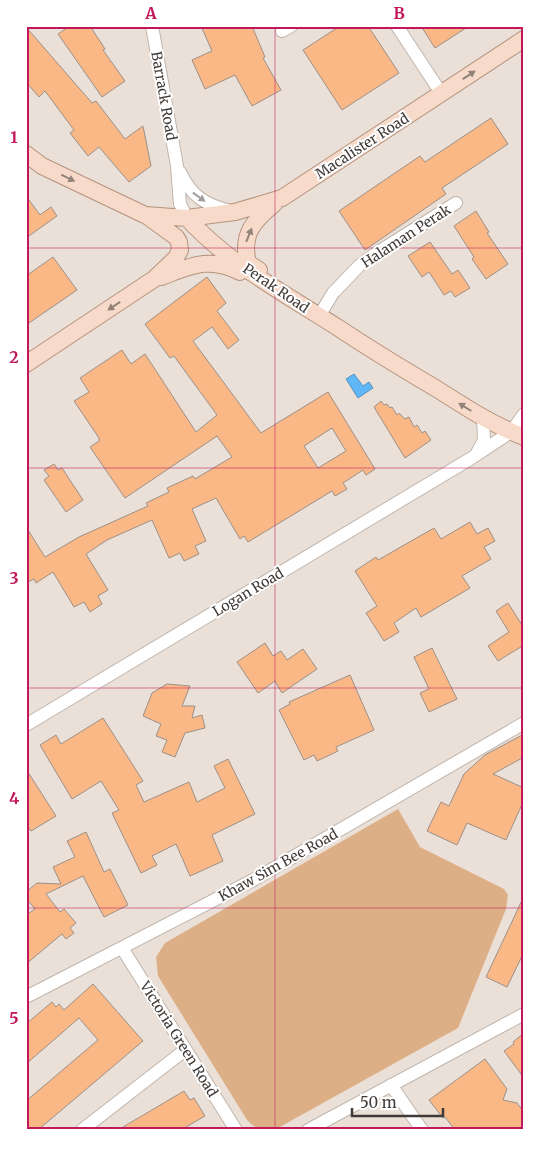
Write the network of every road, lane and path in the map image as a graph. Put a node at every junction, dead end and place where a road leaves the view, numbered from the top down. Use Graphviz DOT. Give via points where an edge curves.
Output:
graph roads {
  1 [pos="152,26"];
  2 [pos="397,26"];
  3 [pos="524,39"];
  4 [pos="441,93"];
  5 [pos="26,154"];
  6 [pos="177,166"];
  7 [pos="282,198"];
  8 [pos="456,203"];
  9 [pos="235,212"];
  10 [pos="145,215"];
  11 [pos="187,218"];
  12 [pos="154,280"];
  13 [pos="268,284"];
  14 [pos="319,316"];
  15 [pos="26,364"];
  16 [pos="524,414"];
  17 [pos="483,418"];
  18 [pos="518,435"];
  19 [pos="470,460"];
  20 [pos="524,723"];
  21 [pos="26,725"];
  22 [pos="122,948"];
  23 [pos="26,997"];
  24 [pos="524,1014"];
  25 [pos="185,1050"];
  26 [pos="391,1085"];
  27 [pos="82,1130"];
  28 [pos="236,1130"];
  29 [pos="308,1130"];
  30 [pos="422,1130"];
  1 -- 6 [label="street, Barrack Road"];
  2 -- 4 [label="street"];
  4 -- 3 [label="main road, Macalister Road, one-way"];
  4 -- 7 [label="main road, Macalister Road"];
  5 -- 10 [label="main road, one-way" via="42,166"];
  6 -- 9 [label="street, Barrack Road, one-way" via="196,196 220,209"];
  6 -- 11 [label="street, Barrack Road" via="180,204"];
  7 -- 9 [label="main road, Macalister Road"];
  14 -- 7 [label="main road, one-way" via="312,307 248,263 245,251 247,236 255,222"];
  8 -- 14 [label="street, Halaman Perak" via="359,266 333,293"];
  9 -- 11 [label="main road, Macalister Road"];
  10 -- 11 [label="main road"];
  10 -- 12 [label="main road" via="171,232 179,242 176,258"];
  11 -- 13 [label="main road, Perak Road" via="216,247"];
  12 -- 13 [label="main road" via="208,263 221,264"];
  12 -- 15 [label="main road, one-way"];
  13 -- 14 [label="main road, Perak Road"];
  17 -- 14 [label="main road, Perak Road, one-way"];
  16 -- 18 [label="street"];
  17 -- 18 [label="main road, Perak Road"];
  17 -- 19 [label="street, Logan Road" via="484,440"];
  18 -- 19 [label="street, Logan Road"];
  19 -- 21 [label="street, Logan Road"];
  20 -- 22 [label="street, Khaw Sim Bee Road" via="255,879"];
  22 -- 23 [label="street, Khaw Sim Bee Road"];
  22 -- 25 [label="street, Victoria Green Road"];
  24 -- 26 [label="street"];
  25 -- 27 [label="street"];
  25 -- 28 [label="street, Victoria Green Road"];
  26 -- 29 [label="street"];
  26 -- 30 [label="street"];
}
